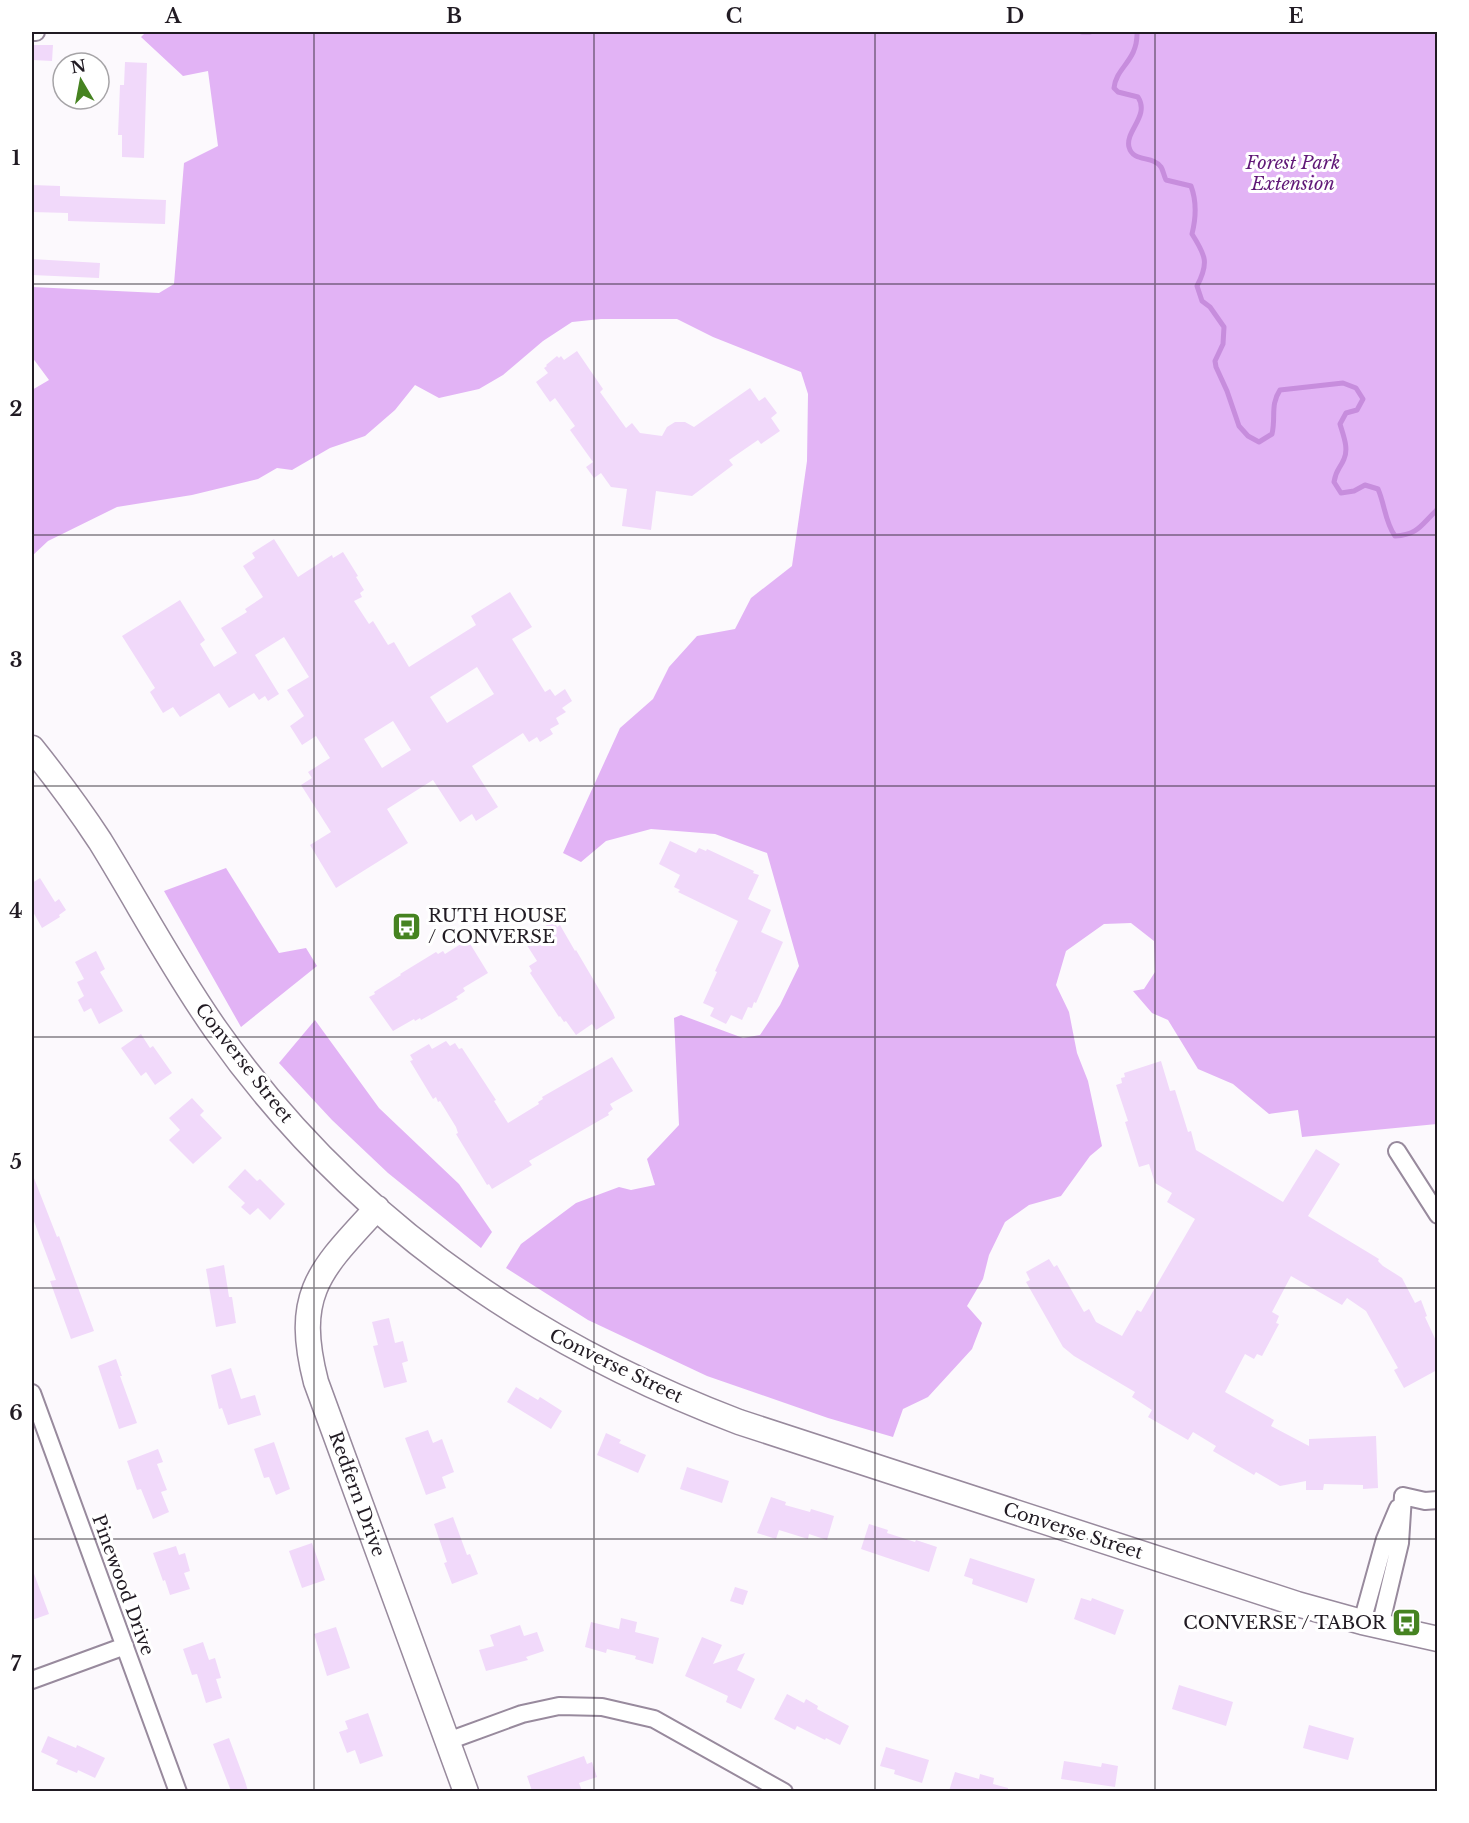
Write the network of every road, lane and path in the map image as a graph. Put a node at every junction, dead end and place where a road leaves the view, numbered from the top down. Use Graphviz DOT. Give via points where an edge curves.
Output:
graph roads {
  1 [pos="32,748"];
  2 [pos="1397,1151"];
  3 [pos="377,1208"];
  4 [pos="1437,1215"];
  5 [pos="32,1393"];
  6 [pos="1437,1500"];
  7 [pos="1371,1625"];
  8 [pos="1437,1639"];
  9 [pos="124,1646"];
  10 [pos="32,1680"];
  11 [pos="448,1741"];
  12 [pos="178,1791"];
  13 [pos="466,1791"];
  14 [pos="784,1791"];
  1 -- 3 [label="main road, Converse Street" via="99,839 181,978 243,1066 301,1135"];
  2 -- 4 [label="street"];
  3 -- 7 [label="main road, Converse Street" via="462,1278 524,1319 667,1393 739,1422 880,1469"];
  3 -- 11 [label="main road, Redfern Drive" via="328,1263 317,1283 307,1327 309,1353 316,1382"];
  5 -- 9 [label="street, Pinewood Drive"];
  6 -- 7 [label="street" via="1404,1496 1384,1539"];
  7 -- 8 [label="main road, Converse Street"];
  9 -- 10 [label="street"];
  9 -- 12 [label="street, Pinewood Drive"];
  11 -- 13 [label="main road, Redfern Drive"];
  11 -- 14 [label="street" via="522,1714 559,1707 602,1707 654,1719"];
}
